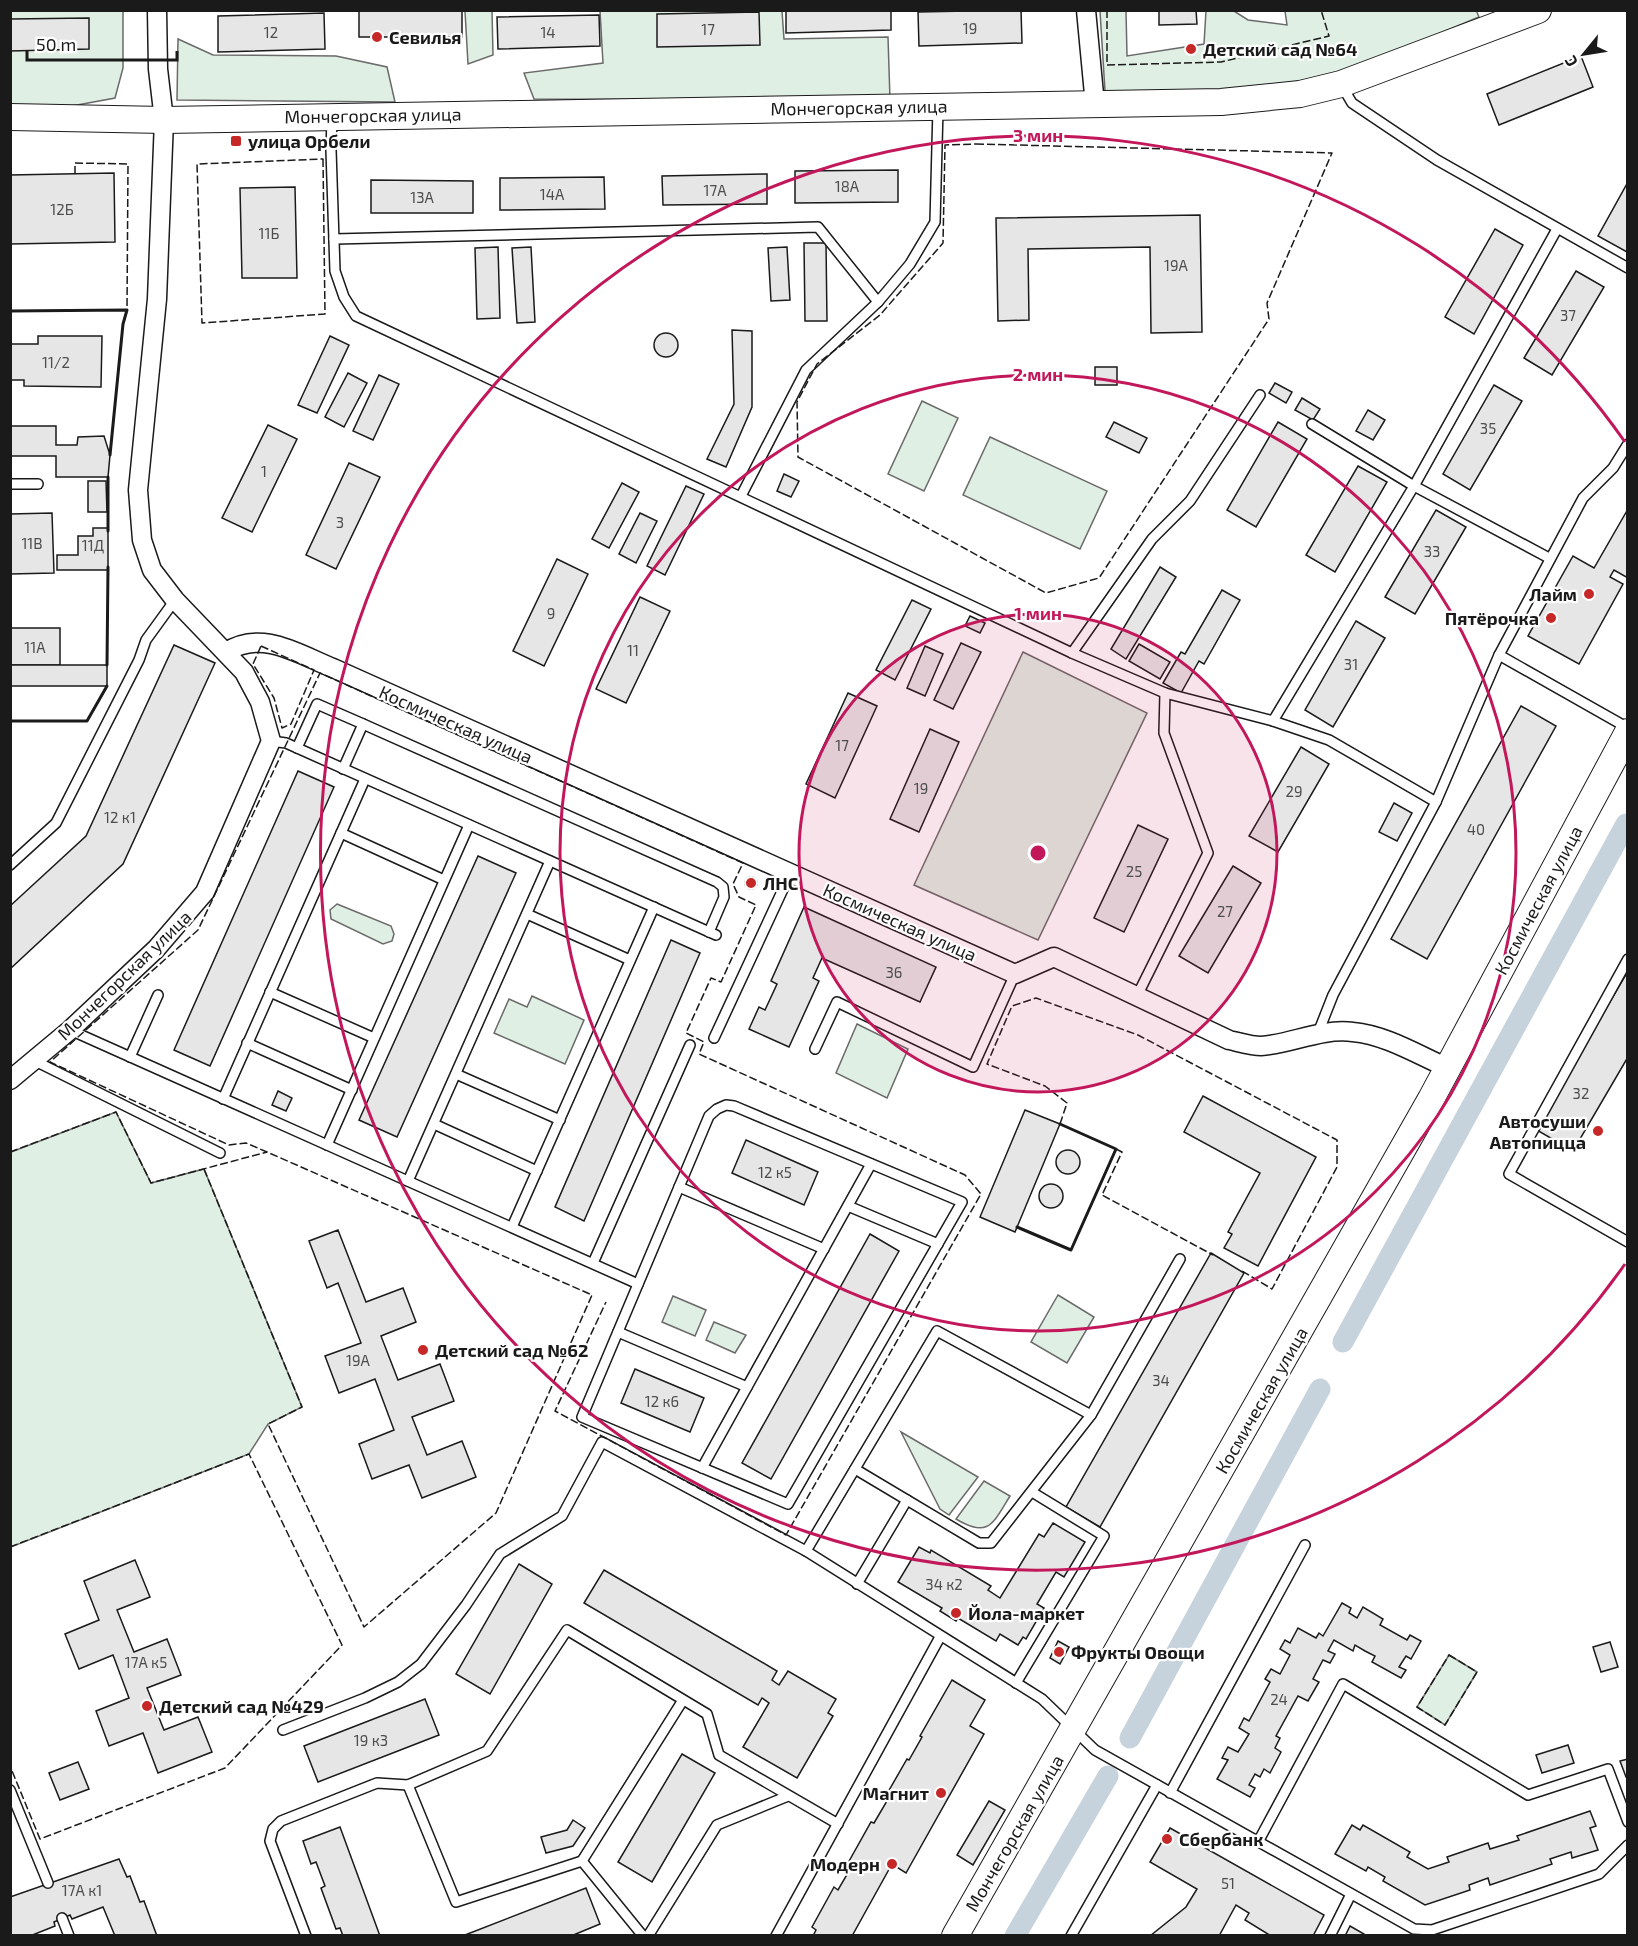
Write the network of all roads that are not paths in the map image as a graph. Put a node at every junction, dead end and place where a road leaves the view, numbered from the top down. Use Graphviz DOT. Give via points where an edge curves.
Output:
graph roads {
  1 [pos="157,10"];
  2 [pos="1086,10"];
  3 [pos="1538,10"];
  4 [pos="1502,17"];
  5 [pos="1341,84"];
  6 [pos="1095,105"];
  7 [pos="938,106"];
  8 [pos="332,116"];
  9 [pos="10,117"];
  10 [pos="164,120"];
  11 [pos="1557,229"];
  12 [pos="334,238"];
  13 [pos="1628,268"];
  14 [pos="878,302"];
  15 [pos="1260,395"];
  16 [pos="1312,424"];
  17 [pos="1628,444"];
  18 [pos="10,484"];
  19 [pos="38,484"];
  20 [pos="1414,486"];
  21 [pos="741,496"];
  22 [pos="1550,558"];
  23 [pos="175,600"];
  24 [pos="226,652"];
  25 [pos="1072,653"];
  26 [pos="1499,655"];
  27 [pos="1165,693"];
  28 [pos="1273,721"];
  29 [pos="363,724"];
  30 [pos="271,741"];
  31 [pos="1625,743"];
  32 [pos="297,748"];
  33 [pos="343,769"];
  34 [pos="365,778"];
  35 [pos="1436,802"];
  36 [pos="469,825"];
  37 [pos="340,833"];
  38 [pos="550,861"];
  39 [pos="10,865"];
  40 [pos="791,873"];
  41 [pos="444,880"];
  42 [pos="654,907"];
  43 [pos="526,914"];
  44 [pos="1628,959"];
  45 [pos="630,960"];
  46 [pos="1015,974"];
  47 [pos="270,992"];
  48 [pos="158,995"];
  49 [pos="1137,996"];
  50 [pos="70,1030"];
  51 [pos="1318,1033"];
  52 [pos="374,1038"];
  53 [pos="714,1038"];
  54 [pos="247,1043"];
  55 [pos="690,1045"];
  56 [pos="815,1049"];
  57 [pos="130,1057"];
  58 [pos="33,1060"];
  59 [pos="1448,1068"];
  60 [pos="456,1074"];
  61 [pos="10,1080"];
  62 [pos="352,1089"];
  63 [pos="223,1099"];
  64 [pos="560,1120"];
  65 [pos="434,1124"];
  66 [pos="327,1145"];
  67 [pos="220,1153"];
  68 [pos="871,1164"];
  69 [pos="537,1171"];
  70 [pos="408,1181"];
  71 [pos="679,1187"];
  72 [pos="848,1206"];
  73 [pos="512,1227"];
  74 [pos="1628,1242"];
  75 [pos="938,1244"];
  76 [pos="824,1249"];
  77 [pos="1180,1259"];
  78 [pos="592,1263"];
  79 [pos="638,1284"];
  80 [pos="618,1332"];
  81 [pos="747,1387"];
  82 [pos="1091,1415"];
  83 [pos="702,1468"];
  84 [pos="855,1469"];
  85 [pos="1032,1492"];
  86 [pos="907,1500"];
  87 [pos="1305,1545"];
  88 [pos="806,1551"];
  89 [pos="857,1584"];
  90 [pos="940,1637"];
  91 [pos="1016,1683"];
  92 [pos="682,1700"];
  93 [pos="284,1730"];
  94 [pos="1073,1731"];
  95 [pos="408,1785"];
  96 [pos="1157,1785"];
  97 [pos="10,1790"];
  98 [pos="1170,1793"];
  99 [pos="788,1796"];
  100 [pos="1628,1822"];
  101 [pos="838,1824"];
  102 [pos="1258,1842"];
  103 [pos="1624,1848"];
  104 [pos="1628,1860"];
  105 [pos="582,1861"];
  106 [pos="48,1883"];
  107 [pos="1351,1894"];
  108 [pos="62,1918"];
  109 [pos="66,1935"];
  110 [pos="306,1935"];
  111 [pos="643,1935"];
  112 [pos="648,1935"];
  113 [pos="776,1935"];
  114 [pos="955,1935"];
  115 [pos="1071,1935"];
  116 [pos="1330,1935"];
  1 -- 10 [label="street"];
  2 -- 6 [label="street"];
  3 -- 4 [label="street, Мончегорская улица"];
  4 -- 5 [label="street, Мончегорская улица"];
  5 -- 6 [label="street, Мончегорская улица" via="1258,100"];
  5 -- 11 [label="lane" via="1352,103 1428,154"];
  6 -- 7 [label="street, Мончегорская улица"];
  7 -- 8 [label="street, Мончегорская улица"];
  7 -- 14 [label="lane" via="935,222 910,264"];
  8 -- 10 [label="street, Мончегорская улица"];
  8 -- 12 [label="lane"];
  9 -- 10 [label="street, Мончегорская улица"];
  10 -- 23 [label="street" via="157,299 138,490 142,540 153,570"];
  11 -- 13 [label="lane"];
  11 -- 20 [label="lane"];
  12 -- 14 [label="lane" via="818,227"];
  12 -- 21 [label="lane" via="335,271 356,316"];
  14 -- 21 [label="lane" via="806,370"];
  15 -- 25 [label="lane" via="1190,501 1152,539"];
  16 -- 20 [label="lane"];
  17 -- 22 [label="lane" via="1613,468 1584,498"];
  18 -- 19 [label="lane"];
  20 -- 22 [label="lane"];
  20 -- 28 [label="lane"];
  21 -- 25 [label="lane"];
  22 -- 26 [label="lane"];
  23 -- 24 [label="street"];
  23 -- 39 [label="lane" via="146,640 56,823"];
  24 -- 30 [label="street" via="244,672 260,702"];
  24 -- 40 [label="street, Космическая улица" via="246,642 268,642"];
  25 -- 27 [label="lane"];
  26 -- 31 [label="lane"];
  26 -- 35 [label="lane"];
  27 -- 28 [label="lane"];
  27 -- 49 [label="lane" via="1164,733 1208,853"];
  28 -- 35 [label="lane" via="1329,740"];
  29 -- 32 [label="lane" via="317,704"];
  29 -- 33 [label="lane"];
  29 -- 42 [label="lane" via="723,886 724,897 712,933"];
  30 -- 32 [label="lane"];
  30 -- 50 [label="street, Мончегорская улица" via="206,892 156,949"];
  31 -- 59 [label="street, Космическая улица"];
  32 -- 33 [label="lane"];
  33 -- 34 [label="lane"];
  34 -- 36 [label="lane"];
  34 -- 37 [label="lane"];
  35 -- 51 [label="lane" via="1333,995"];
  36 -- 38 [label="lane"];
  36 -- 41 [label="lane"];
  37 -- 41 [label="lane"];
  37 -- 47 [label="lane"];
  38 -- 42 [label="lane"];
  38 -- 43 [label="lane"];
  40 -- 46 [label="street, Космическая улица"];
  40 -- 53 [label="lane"];
  41 -- 52 [label="lane"];
  42 -- 45 [label="lane"];
  43 -- 45 [label="lane"];
  43 -- 60 [label="lane"];
  44 -- 74 [label="lane" via="1509,1174"];
  45 -- 64 [label="lane"];
  46 -- 49 [label="street" via="1054,957"];
  46 -- 56 [label="lane" via="973,1067 837,1002"];
  47 -- 52 [label="lane"];
  47 -- 54 [label="lane"];
  48 -- 57 [label="lane"];
  49 -- 51 [label="street" via="1229,1040 1259,1046"];
  50 -- 57 [label="lane"];
  50 -- 58 [label="street, Мончегорская улица"];
  51 -- 59 [label="street" via="1353,1032 1386,1040"];
  52 -- 62 [label="lane"];
  54 -- 62 [label="lane"];
  54 -- 63 [label="lane"];
  55 -- 78 [label="lane"];
  57 -- 63 [label="lane"];
  58 -- 61 [label="street, Мончегорская улица"];
  58 -- 67 [label="lane"];
  59 -- 94 [label="street, Космическая улица"];
  60 -- 64 [label="lane"];
  60 -- 65 [label="lane"];
  62 -- 66 [label="lane"];
  63 -- 66 [label="lane"];
  64 -- 69 [label="lane"];
  65 -- 69 [label="lane"];
  65 -- 70 [label="lane"];
  66 -- 70 [label="lane"];
  68 -- 71 [label="lane" via="726,1106 709,1116"];
  68 -- 72 [label="lane"];
  68 -- 75 [label="lane" via="962,1202"];
  69 -- 73 [label="lane"];
  70 -- 73 [label="lane"];
  71 -- 76 [label="lane"];
  71 -- 79 [label="lane"];
  72 -- 75 [label="lane"];
  72 -- 76 [label="lane"];
  73 -- 78 [label="lane"];
  75 -- 83 [label="lane" via="788,1504"];
  76 -- 81 [label="lane"];
  77 -- 82 [label="lane"];
  78 -- 79 [label="lane"];
  79 -- 80 [label="lane"];
  80 -- 81 [label="lane"];
  80 -- 83 [label="lane" via="582,1417"];
  81 -- 83 [label="lane"];
  82 -- 84 [label="lane" via="937,1331"];
  82 -- 85 [label="lane"];
  84 -- 86 [label="lane"];
  84 -- 88 [label="lane"];
  85 -- 86 [label="lane" via="997,1538 985,1544"];
  85 -- 91 [label="lane" via="1104,1536"];
  86 -- 89 [label="lane"];
  87 -- 98 [label="lane"];
  88 -- 89 [label="lane"];
  88 -- 93 [label="lane" via="602,1442 562,1516 500,1554 421,1664 398,1682"];
  89 -- 90 [label="lane"];
  90 -- 91 [label="lane"];
  90 -- 101 [label="lane"];
  91 -- 94 [label="lane" via="1042,1699"];
  92 -- 95 [label="lane" via="567,1630 487,1751"];
  92 -- 99 [label="lane" via="707,1714 719,1755"];
  92 -- 105 [label="lane"];
  94 -- 96 [label="lane" via="1095,1750"];
  94 -- 114 [label="street, Мончегорская улица"];
  95 -- 105 [label="lane" via="456,1902"];
  95 -- 110 [label="lane" via="377,1783 281,1821 273,1829 270,1841"];
  96 -- 98 [label="lane"];
  96 -- 115 [label="lane"];
  97 -- 106 [label="lane"];
  98 -- 102 [label="lane"];
  99 -- 101 [label="lane"];
  99 -- 112 [label="lane" via="717,1825"];
  100 -- 102 [label="lane" via="1608,1769 1528,1795 1343,1683"];
  101 -- 113 [label="lane"];
  102 -- 107 [label="lane"];
  103 -- 104 [label="lane"];
  103 -- 107 [label="lane" via="1599,1874 1432,1930 1414,1929"];
  105 -- 111 [label="lane"];
  107 -- 116 [label="lane"];
  108 -- 109 [label="lane"];
}
